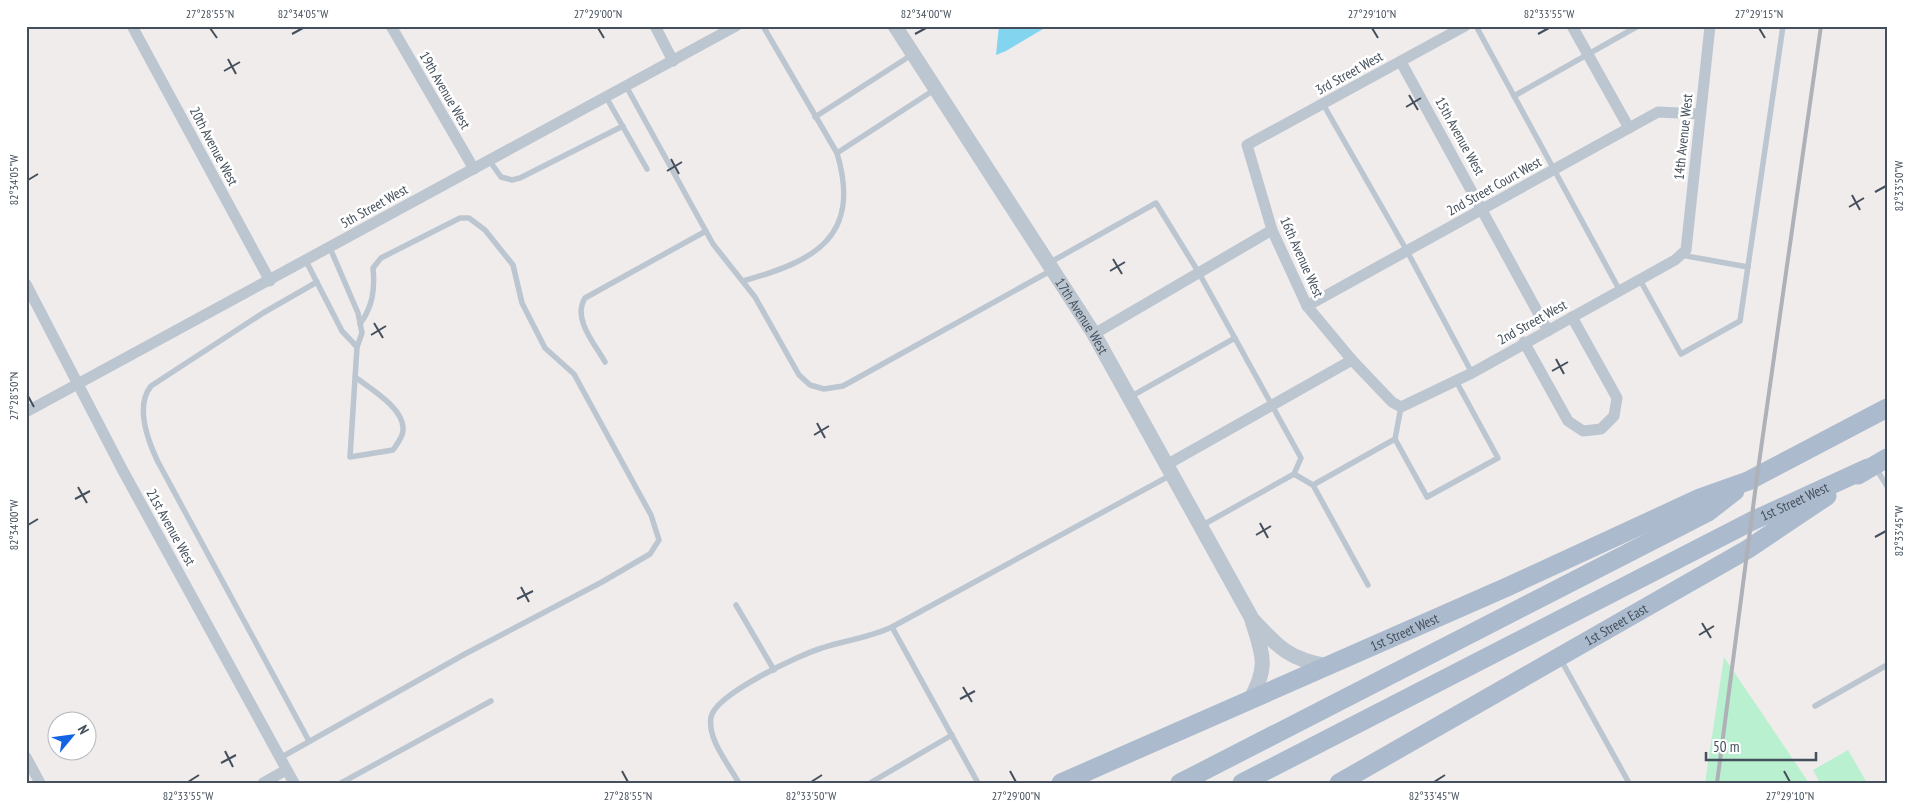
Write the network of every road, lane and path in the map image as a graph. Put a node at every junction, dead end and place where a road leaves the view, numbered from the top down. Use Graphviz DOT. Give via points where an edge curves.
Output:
graph roads {
  1 [pos="132,26"];
  2 [pos="391,26"];
  3 [pos="655,26"];
  4 [pos="736,26"];
  5 [pos="763,26"];
  6 [pos="895,26"];
  7 [pos="1466,26"];
  8 [pos="1476,26"];
  9 [pos="1572,26"];
  10 [pos="1638,26"];
  11 [pos="1710,26"];
  12 [pos="1783,26"];
  13 [pos="913,54"];
  14 [pos="1588,54"];
  15 [pos="674,61"];
  16 [pos="1401,62"];
  17 [pos="626,86"];
  18 [pos="935,88"];
  19 [pos="1514,96"];
  20 [pos="606,97"];
  21 [pos="1323,104"];
  22 [pos="1700,114"];
  23 [pos="815,117"];
  24 [pos="622,126"];
  25 [pos="1629,128"];
  26 [pos="1247,145"];
  27 [pos="837,153"];
  28 [pos="489,160"];
  29 [pos="474,169"];
  30 [pos="647,169"];
  31 [pos="1554,169"];
  32 [pos="1483,209"];
  33 [pos="1272,230"];
  34 [pos="706,231"];
  35 [pos="330,248"];
  36 [pos="1407,251"];
  37 [pos="1680,255"];
  38 [pos="306,261"];
  39 [pos="1050,266"];
  40 [pos="1748,267"];
  41 [pos="1199,273"];
  42 [pos="1640,280"];
  43 [pos="270,281"];
  44 [pos="743,281"];
  45 [pos="317,282"];
  46 [pos="26,284"];
  47 [pos="1620,291"];
  48 [pos="1308,306"];
  49 [pos="1572,318"];
  50 [pos="360,324"];
  51 [pos="1548,331"];
  52 [pos="1094,334"];
  53 [pos="1235,338"];
  54 [pos="1524,342"];
  55 [pos="357,348"];
  56 [pos="1352,360"];
  57 [pos="605,362"];
  58 [pos="1472,373"];
  59 [pos="355,376"];
  60 [pos="1456,381"];
  61 [pos="79,384"];
  62 [pos="1130,397"];
  63 [pos="1272,405"];
  64 [pos="1401,407"];
  65 [pos="1887,408"];
  66 [pos="26,412"];
  67 [pos="1395,439"];
  68 [pos="1876,463"];
  69 [pos="1170,469"];
  70 [pos="1294,474"];
  71 [pos="1748,481"];
  72 [pos="1313,485"];
  73 [pos="1887,486"];
  74 [pos="1201,526"];
  75 [pos="1368,585"];
  76 [pos="736,605"];
  77 [pos="1251,617"];
  78 [pos="892,627"];
  79 [pos="1560,657"];
  80 [pos="1887,665"];
  81 [pos="1328,666"];
  82 [pos="774,670"];
  83 [pos="1250,700"];
  84 [pos="491,701"];
  85 [pos="1815,706"];
  86 [pos="952,736"];
  87 [pos="309,741"];
  88 [pos="26,757"];
  89 [pos="280,758"];
  90 [pos="286,770"];
  91 [pos="1340,782"];
  92 [pos="40,783"];
  93 [pos="263,783"];
  94 [pos="294,783"];
  95 [pos="341,783"];
  96 [pos="739,783"];
  97 [pos="870,783"];
  98 [pos="978,783"];
  99 [pos="1061,783"];
  100 [pos="1180,783"];
  101 [pos="1242,783"];
  102 [pos="1629,783"];
  1 -- 43 [label="street, 20th Avenue West"];
  2 -- 29 [label="street, 19th Avenue West"];
  3 -- 15 [label="street"];
  4 -- 15 [label="street, 5th Street West"];
  5 -- 23 [label="lane"];
  6 -- 13 [label="street, 17th Avenue West"];
  7 -- 16 [label="street, 3rd Street West"];
  8 -- 19 [label="lane"];
  9 -- 14 [label="street"];
  10 -- 14 [label="lane"];
  11 -- 22 [label="street, 14th Avenue West"];
  12 -- 40 [label="lane"];
  13 -- 18 [label="street, 17th Avenue West"];
  13 -- 23 [label="lane"];
  14 -- 19 [label="lane"];
  14 -- 25 [label="street"];
  15 -- 17 [label="street, 5th Street West"];
  16 -- 21 [label="street, 3rd Street West"];
  16 -- 32 [label="street, 15th Avenue West"];
  17 -- 20 [label="street, 5th Street West"];
  17 -- 34 [label="lane"];
  18 -- 27 [label="lane"];
  18 -- 39 [label="street, 17th Avenue West"];
  19 -- 31 [label="lane"];
  20 -- 24 [label="lane"];
  20 -- 28 [label="street, 5th Street West"];
  21 -- 26 [label="street, 3rd Street West"];
  21 -- 36 [label="lane"];
  22 -- 25 [label="street, 2nd Street Court West" via="1658,112"];
  22 -- 37 [label="street, 14th Avenue West"];
  23 -- 27 [label="lane"];
  24 -- 28 [label="lane" via="520,178 500,177"];
  24 -- 30 [label="lane"];
  25 -- 31 [label="street, 2nd Street Court West"];
  26 -- 33 [label="street, 16th Avenue West"];
  27 -- 44 [label="lane" via="844,174 843,198 839,223 828,242 775,272"];
  28 -- 29 [label="street, 5th Street West"];
  29 -- 35 [label="street, 5th Street West"];
  31 -- 32 [label="street, 2nd Street Court West"];
  31 -- 47 [label="lane"];
  32 -- 36 [label="street, 2nd Street Court West"];
  32 -- 51 [label="street, 15th Avenue West"];
  33 -- 41 [label="street"];
  33 -- 48 [label="street, 16th Avenue West"];
  34 -- 44 [label="lane"];
  34 -- 57 [label="lane" via="585,298 580,310 582,319"];
  35 -- 38 [label="street, 5th Street West"];
  35 -- 50 [label="lane"];
  36 -- 48 [label="street, 2nd Street Court West"];
  36 -- 58 [label="lane"];
  37 -- 40 [label="lane"];
  37 -- 42 [label="street, 2nd Street West"];
  38 -- 43 [label="street, 5th Street West"];
  38 -- 45 [label="lane"];
  39 -- 41 [label="lane" via="1156,203"];
  39 -- 44 [label="lane" via="914,348 830,390 810,385 799,375"];
  39 -- 52 [label="street, 17th Avenue West"];
  40 -- 42 [label="lane" via="1740,321 1681,354"];
  41 -- 52 [label="street"];
  41 -- 53 [label="lane"];
  42 -- 47 [label="street, 2nd Street West"];
  43 -- 61 [label="street, 5th Street West"];
  45 -- 55 [label="lane" via="342,331"];
  45 -- 87 [label="lane" via="151,386 143,401 151,447 158,462"];
  46 -- 61 [label="street, 21st Avenue West"];
  47 -- 49 [label="street, 2nd Street West"];
  48 -- 56 [label="street, 16th Avenue West"];
  49 -- 51 [label="street, 2nd Street West"];
  49 -- 54 [label="street" via="1617,398 1614,416 1601,429 1583,430 1568,421"];
  50 -- 55 [label="lane" via="362,333"];
  50 -- 87 [label="lane" via="369,311 374,285 372,268 381,258 460,218 468,218 485,230 513,265 522,303 545,348 574,374 651,515 660,540 650,554 602,582"];
  51 -- 54 [label="street, 2nd Street West"];
  52 -- 62 [label="street, 17th Avenue West"];
  53 -- 62 [label="lane"];
  53 -- 63 [label="lane"];
  54 -- 58 [label="street, 2nd Street West"];
  55 -- 59 [label="lane"];
  56 -- 63 [label="street"];
  56 -- 64 [label="street, 16th Avenue West" via="1392,402"];
  58 -- 60 [label="street, 2nd Street West"];
  59 -- 59 [label="lane" via="350,457 393,450 404,431 403,421 386,400"];
  60 -- 64 [label="street, 2nd Street West"];
  60 -- 67 [label="lane" via="1498,458 1427,497"];
  61 -- 66 [label="street, 5th Street West"];
  61 -- 89 [label="street, 21st Avenue West"];
  62 -- 69 [label="street, 17th Avenue West"];
  63 -- 69 [label="street"];
  63 -- 70 [label="lane" via="1301,458"];
  64 -- 67 [label="lane"];
  65 -- 71 [label="main road, 1st Street West"];
  67 -- 72 [label="lane"];
  68 -- 73 [label="lane"];
  68 -- 79 [label="main road, 1st Street East" via="1762,541"];
  68 -- 101 [label="main road, 1st Street West" via="1752,521"];
  69 -- 74 [label="street, 17th Avenue West"];
  69 -- 78 [label="lane"];
  70 -- 72 [label="lane"];
  70 -- 74 [label="lane"];
  71 -- 81 [label="main road, 1st Street West" via="1700,498"];
  71 -- 100 [label="main road, 1st Street West" via="1708,512"];
  72 -- 75 [label="lane"];
  74 -- 77 [label="street, 17th Avenue West"];
  76 -- 82 [label="lane"];
  77 -- 81 [label="street, 17th Avenue West" via="1292,656"];
  77 -- 83 [label="street, 17th Avenue West" via="1263,667"];
  78 -- 82 [label="lane" via="863,639 822,648"];
  78 -- 86 [label="lane"];
  79 -- 91 [label="main road, 1st Street East"];
  79 -- 102 [label="lane"];
  80 -- 85 [label="lane"];
  81 -- 83 [label="main road, 1st Street West"];
  82 -- 96 [label="lane" via="722,701 712,717 713,736"];
  83 -- 99 [label="main road, 1st Street West"];
  84 -- 95 [label="lane"];
  86 -- 97 [label="lane"];
  86 -- 98 [label="lane"];
  87 -- 89 [label="lane"];
  88 -- 92 [label="street"];
  89 -- 90 [label="street, 21st Avenue West"];
  90 -- 93 [label="street"];
  90 -- 94 [label="street, 21st Avenue West"];
}
